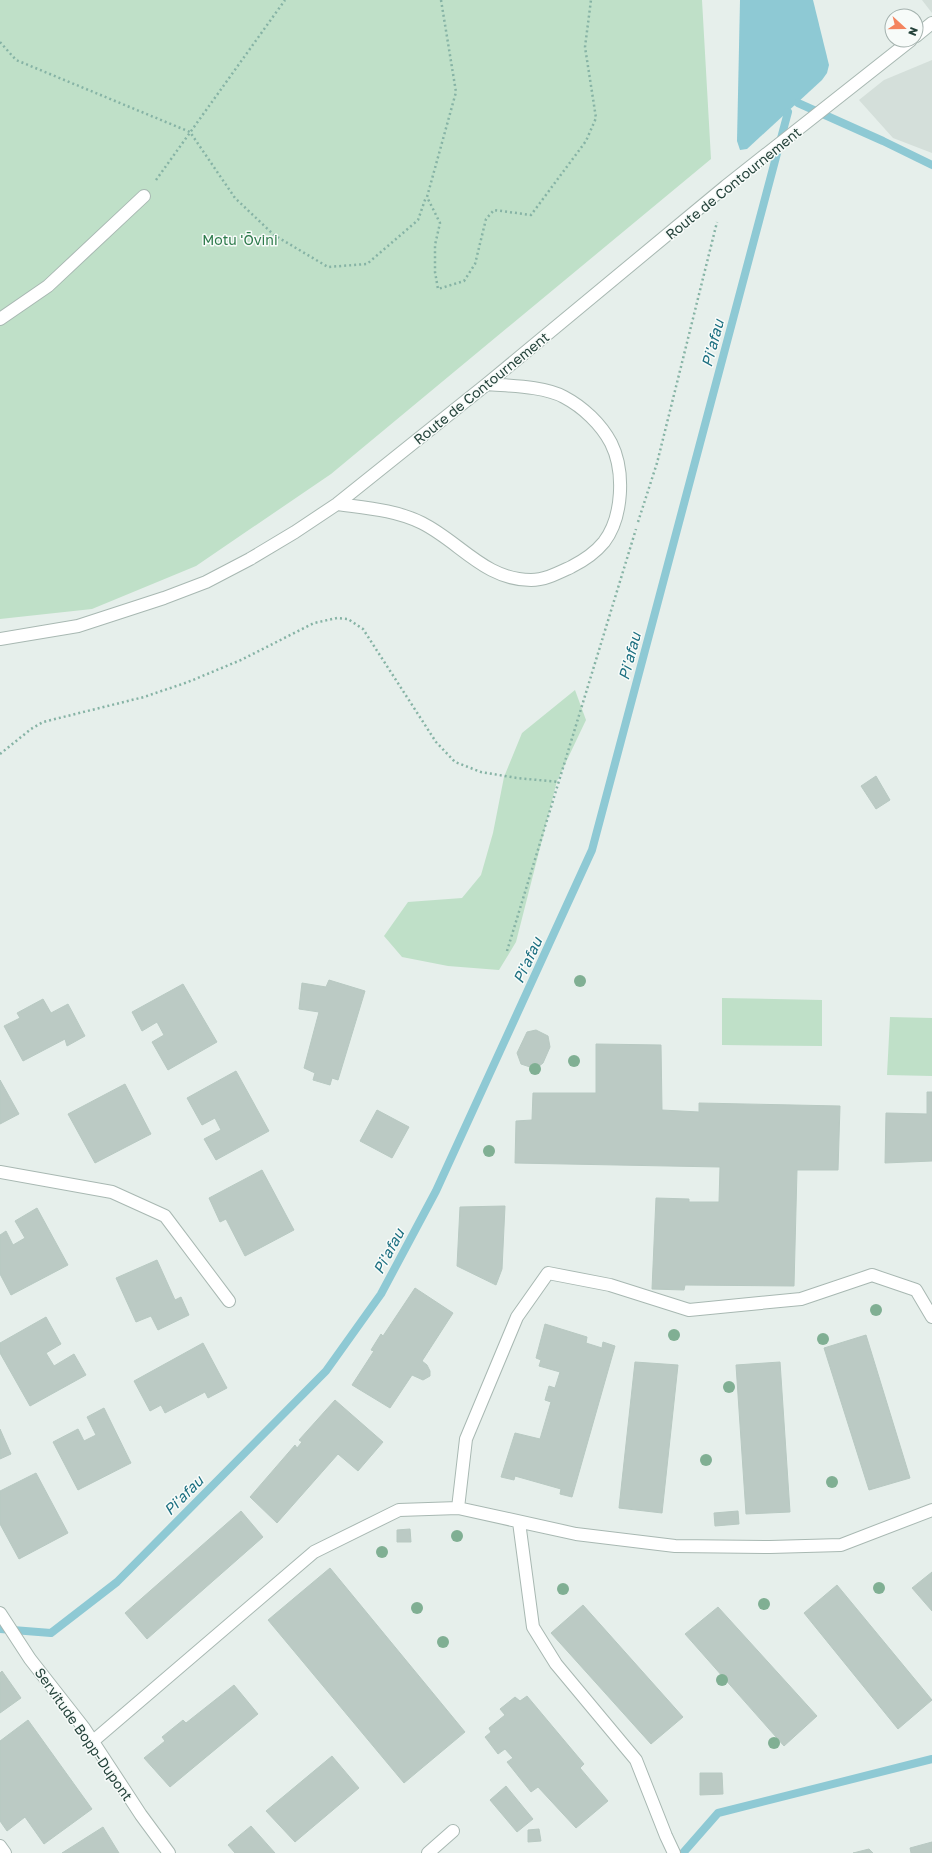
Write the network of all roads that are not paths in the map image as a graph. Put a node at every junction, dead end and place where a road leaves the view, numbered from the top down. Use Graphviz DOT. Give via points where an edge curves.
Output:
graph roads {
  1 [pos="901,48"];
  2 [pos="144,196"];
  3 [pos="0,319"];
  4 [pos="486,384"];
  5 [pos="337,504"];
  6 [pos="0,639"];
  7 [pos="0,1172"];
  8 [pos="229,1301"];
  9 [pos="932,1317"];
  10 [pos="458,1508"];
  11 [pos="932,1510"];
  12 [pos="519,1522"];
  13 [pos="0,1613"];
  14 [pos="92,1742"];
  15 [pos="453,1831"];
  16 [pos="0,1846"];
  17 [pos="5,1853"];
  18 [pos="169,1853"];
  19 [pos="428,1853"];
  20 [pos="674,1853"];
  1 -- 4 [label="street, Route de Contournement" via="726,186"];
  2 -- 3 [label="street" via="48,286"];
  4 -- 5 [label="street, Route de Contournement"];
  4 -- 5 [label="street" via="535,388 563,396 582,409 598,425 611,444 618,468 620,496 616,520 604,541 591,555 551,577 531,580 510,577 489,570 423,524 388,511"];
  5 -- 6 [label="street, Route de Contournement" via="282,540 206,582 78,626"];
  7 -- 8 [label="street" via="112,1192 165,1216"];
  9 -- 10 [label="street" via="916,1290 872,1275 801,1299 689,1310 610,1285 548,1272 517,1317 466,1438"];
  10 -- 12 [label="street"];
  10 -- 14 [label="street" via="399,1510 314,1552"];
  11 -- 12 [label="street" via="841,1545 675,1546 576,1534"];
  12 -- 20 [label="street" via="533,1627 556,1664 636,1760"];
  13 -- 14 [label="street, Servitude Bopp-Dupont" via="30,1659"];
  14 -- 18 [label="street, Servitude Bopp-Dupont"];
  15 -- 19 [label="street"];
  16 -- 17 [label="street"];
}
